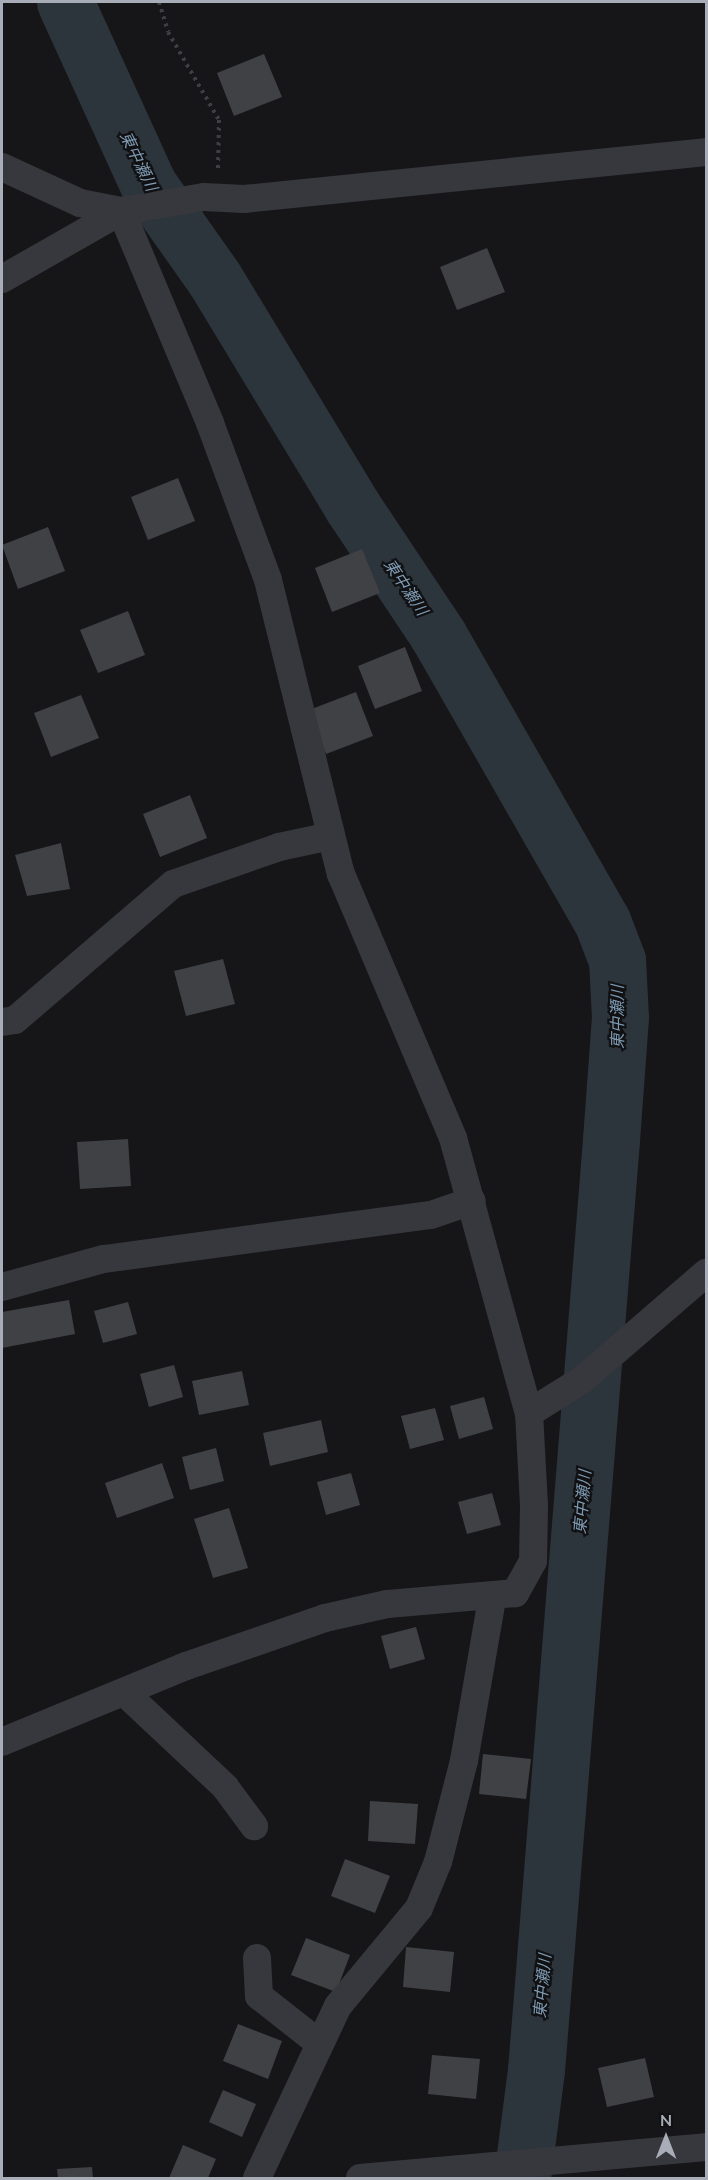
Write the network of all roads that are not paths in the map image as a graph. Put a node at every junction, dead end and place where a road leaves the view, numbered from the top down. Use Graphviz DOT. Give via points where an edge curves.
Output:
graph roads {
  1 [pos="706,152"];
  2 [pos="2,167"];
  3 [pos="133,208"];
  4 [pos="2,279"];
  5 [pos="331,836"];
  6 [pos="2,1022"];
  7 [pos="472,1201"];
  8 [pos="706,1273"];
  9 [pos="2,1287"];
  10 [pos="529,1413"];
  11 [pos="492,1599"];
  12 [pos="124,1692"];
  13 [pos="2,1742"];
  14 [pos="254,1826"];
  15 [pos="256,1958"];
  16 [pos="320,2043"];
  17 [pos="706,2147"];
  18 [pos="257,2178"];
  19 [pos="360,2178"];
  1 -- 3 [label="street"];
  2 -- 3 [label="street" via="80,203"];
  3 -- 4 [label="street"];
  3 -- 5 [label="street" via="268,580"];
  5 -- 6 [label="street" via="279,847 173,884 15,1020"];
  5 -- 7 [label="street" via="402,1026 453,1138"];
  7 -- 9 [label="street" via="431,1215 104,1259"];
  7 -- 10 [label="street"];
  8 -- 10 [label="street" via="592,1372"];
  10 -- 11 [label="street" via="533,1561 522,1587"];
  11 -- 12 [label="street" via="387,1604 326,1618"];
  11 -- 16 [label="street" via="464,1761 438,1862 419,1908 338,2006"];
  12 -- 13 [label="street"];
  12 -- 14 [label="street" via="225,1787"];
  15 -- 16 [label="street" via="259,1996"];
  16 -- 18 [label="street"];
  17 -- 19 [label="street"];
}
